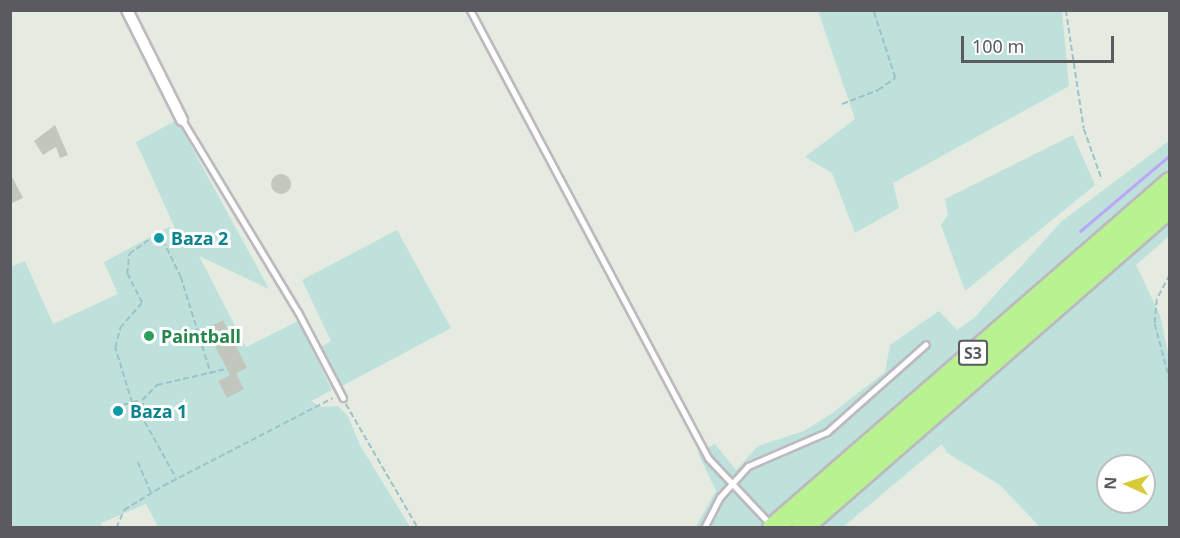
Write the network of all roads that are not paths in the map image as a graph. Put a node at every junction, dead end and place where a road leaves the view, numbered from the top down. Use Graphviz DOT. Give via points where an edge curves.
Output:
graph roads {
  1 [pos="127,10"];
  2 [pos="470,10"];
  3 [pos="182,120"];
  4 [pos="1170,183"];
  5 [pos="1170,207"];
  6 [pos="926,344"];
  7 [pos="342,397"];
  8 [pos="731,483"];
  9 [pos="775,526"];
  10 [pos="704,528"];
  11 [pos="802,528"];
  1 -- 3 [label="street"];
  2 -- 8 [label="lane" via="705,453"];
  3 -- 7 [label="lane" via="298,312"];
  4 -- 9 [label="highway, S3"];
  5 -- 11 [label="highway, S3"];
  6 -- 8 [label="lane" via="827,432 758,458"];
  8 -- 9 [label="lane"];
  8 -- 10 [label="lane"];
}
